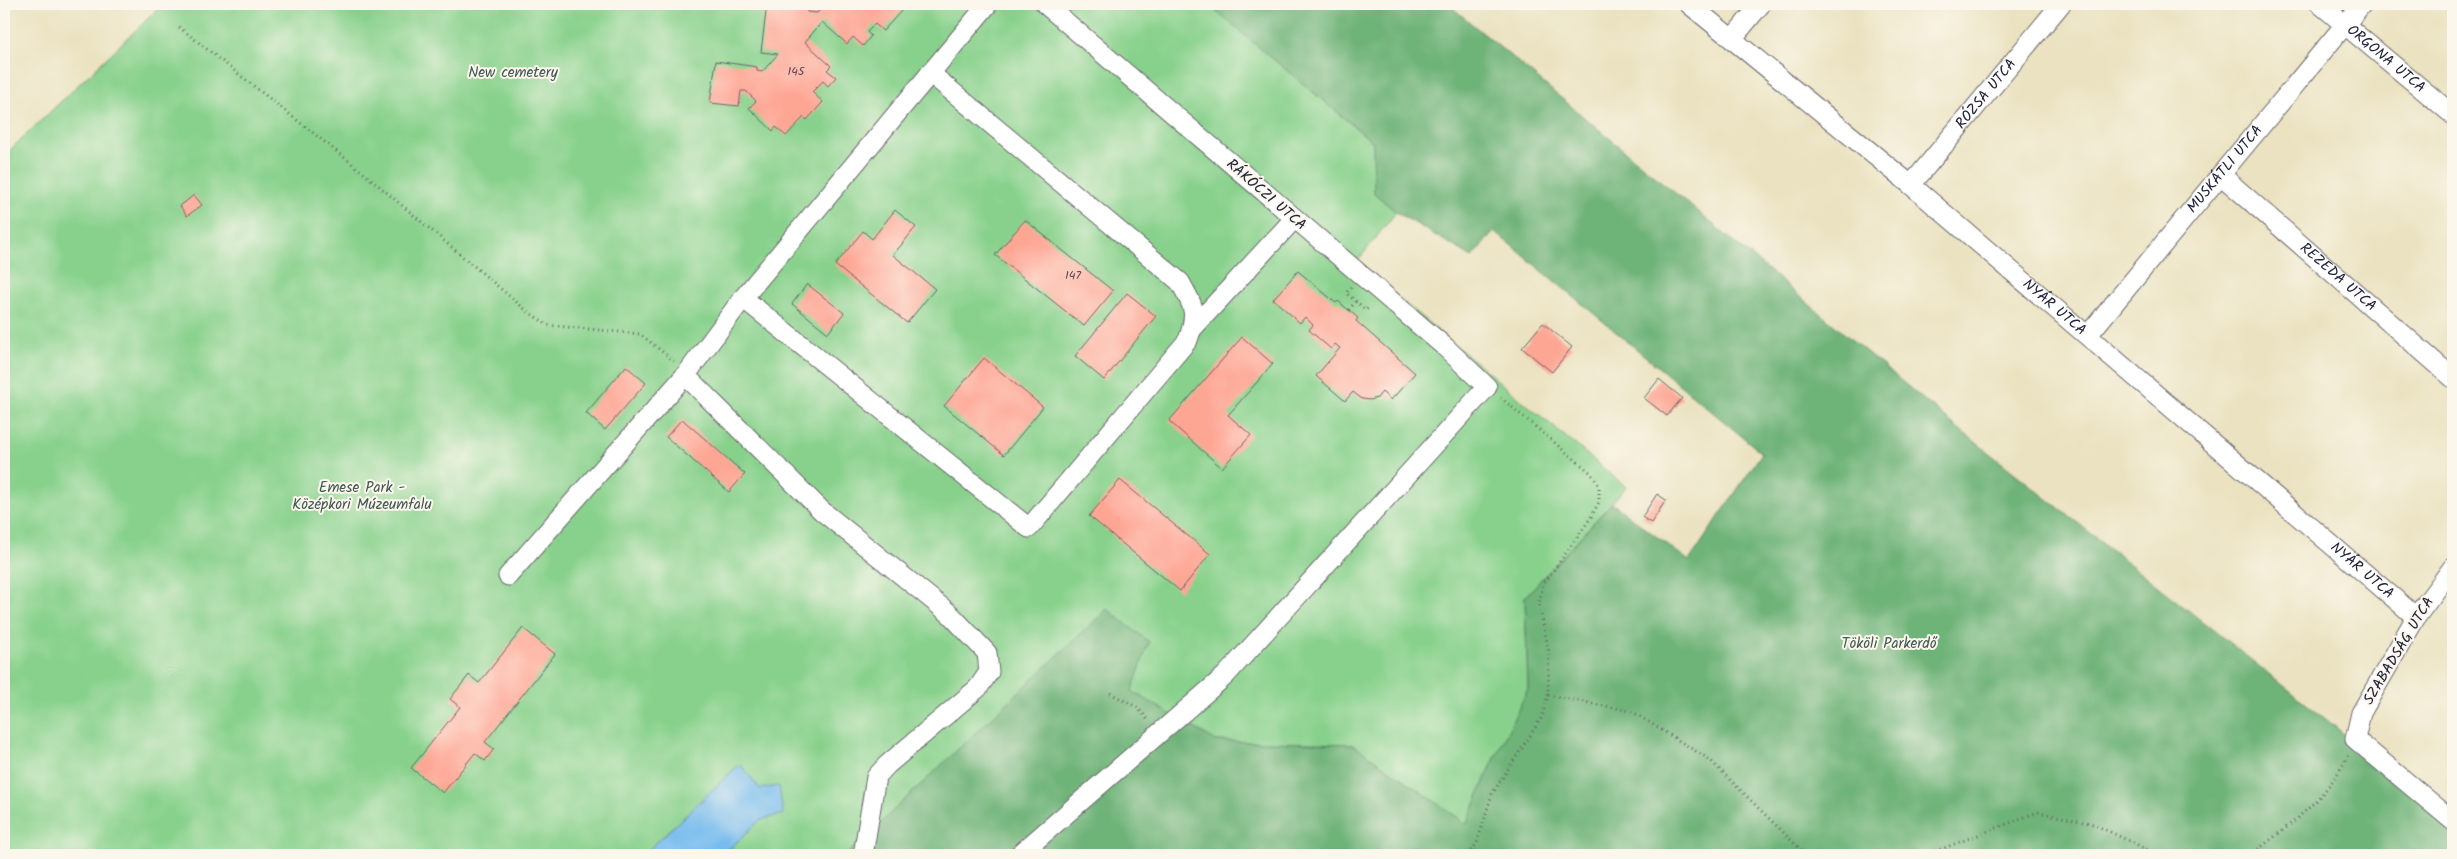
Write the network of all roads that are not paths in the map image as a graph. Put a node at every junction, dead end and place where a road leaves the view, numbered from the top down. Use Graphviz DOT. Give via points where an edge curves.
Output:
graph roads {
  1 [pos="988,4"];
  2 [pos="1045,4"];
  3 [pos="1690,4"];
  4 [pos="1761,4"];
  5 [pos="2061,4"];
  6 [pos="2320,4"];
  7 [pos="2362,4"];
  8 [pos="2346,25"];
  9 [pos="1732,39"];
  10 [pos="930,72"];
  11 [pos="2453,115"];
  12 [pos="2222,176"];
  13 [pos="1911,185"];
  14 [pos="1294,219"];
  15 [pos="743,298"];
  16 [pos="1192,329"];
  17 [pos="2088,335"];
  18 [pos="690,377"];
  19 [pos="2453,378"];
  20 [pos="2452,570"];
  21 [pos="508,576"];
  22 [pos="2416,617"];
  23 [pos="2453,821"];
  24 [pos="863,855"];
  25 [pos="1019,855"];
  1 -- 10 [label="street"];
  2 -- 14 [label="street, RÁKÓCZI UTCA"];
  3 -- 9 [label="street, NYÁR UTCA"];
  4 -- 9 [label="street"];
  5 -- 13 [label="street, RÓZSA UTCA"];
  6 -- 8 [label="street, ORGONA UTCA"];
  7 -- 8 [label="street, MUSKÁTLI UTCA"];
  8 -- 11 [label="street, ORGONA UTCA"];
  8 -- 12 [label="street, MUSKÁTLI UTCA"];
  9 -- 13 [label="street, NYÁR UTCA"];
  10 -- 15 [label="street"];
  10 -- 16 [label="street" via="1180,282 1191,301 1195,321"];
  12 -- 17 [label="street, MUSKÁTLI UTCA"];
  12 -- 19 [label="street, REZEDA UTCA"];
  13 -- 17 [label="street, NYÁR UTCA"];
  14 -- 16 [label="street"];
  14 -- 25 [label="street, RÁKÓCZI UTCA" via="1445,347 1487,387 1224,676"];
  15 -- 16 [label="street" via="1029,528 1188,340"];
  15 -- 18 [label="street"];
  17 -- 22 [label="street, NYÁR UTCA"];
  18 -- 21 [label="street"];
  18 -- 24 [label="street" via="822,511 950,614 987,652 989,672 978,688 876,777"];
  20 -- 22 [label="street, SZABADSÁG UTCA"];
  22 -- 23 [label="street, SZABADSÁG UTCA" via="2361,713 2355,739"];
}
